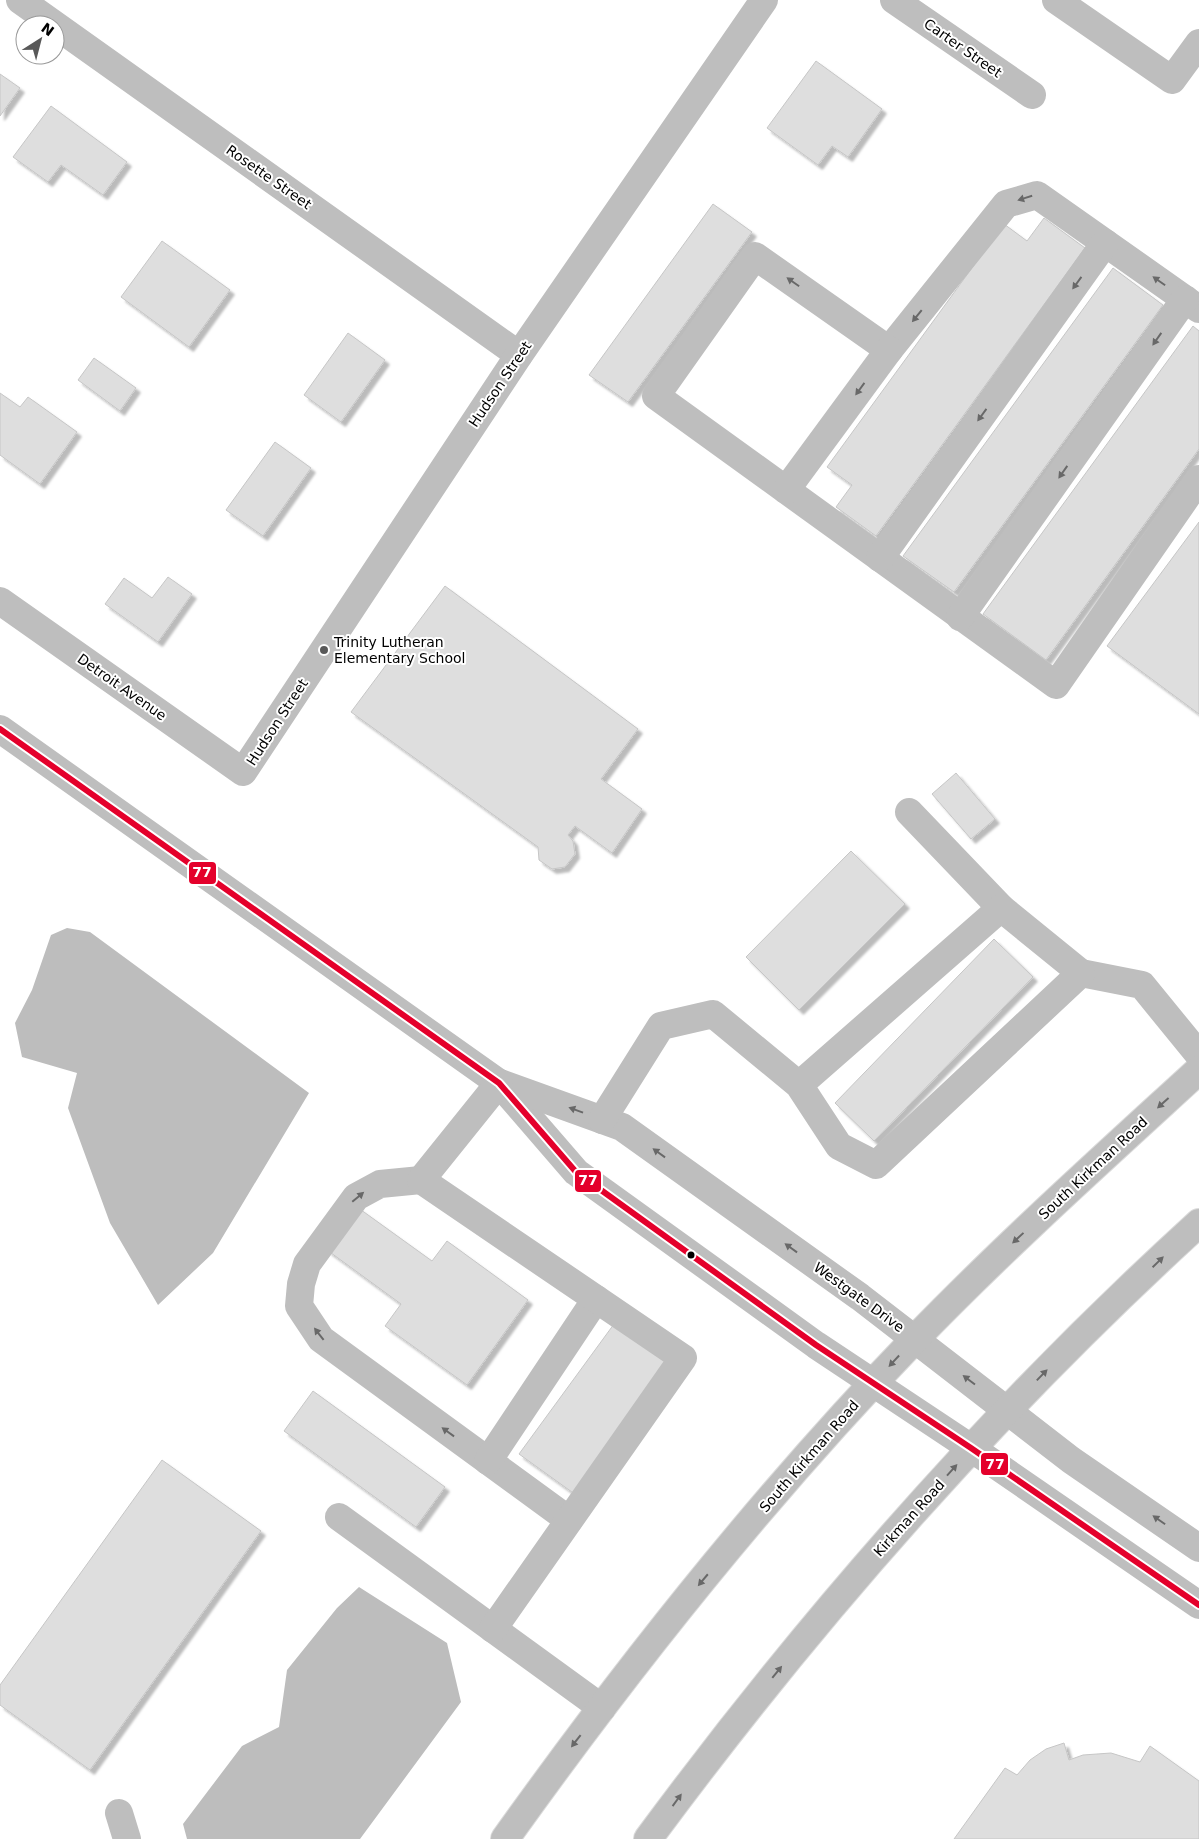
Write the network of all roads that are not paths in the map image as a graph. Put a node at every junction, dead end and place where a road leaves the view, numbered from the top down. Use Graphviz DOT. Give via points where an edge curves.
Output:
graph roads {
  1 [pos="20,0"];
  2 [pos="764,0"];
  3 [pos="894,0"];
  4 [pos="1056,0"];
  5 [pos="1199,43"];
  6 [pos="1032,95"];
  7 [pos="1105,243"];
  8 [pos="1192,304"];
  9 [pos="889,350"];
  10 [pos="519,355"];
  11 [pos="1199,479"];
  12 [pos="786,490"];
  13 [pos="880,558"];
  14 [pos="0,601"];
  15 [pos="960,617"];
  16 [pos="0,730"];
  17 [pos="243,772"];
  18 [pos="908,812"];
  19 [pos="1001,908"];
  20 [pos="1081,973"];
  21 [pos="1199,1055"];
  22 [pos="1199,1070"];
  23 [pos="499,1083"];
  24 [pos="799,1085"];
  25 [pos="602,1120"];
  26 [pos="421,1180"];
  27 [pos="1199,1223"];
  28 [pos="596,1299"];
  29 [pos="915,1339"];
  30 [pos="874,1383"];
  31 [pos="1008,1410"];
  32 [pos="971,1448"];
  33 [pos="488,1461"];
  34 [pos="339,1517"];
  35 [pos="569,1520"];
  36 [pos="1199,1548"];
  37 [pos="1199,1605"];
  38 [pos="493,1629"];
  39 [pos="602,1708"];
  40 [pos="119,1813"];
  41 [pos="127,1839"];
  42 [pos="504,1839"];
  43 [pos="648,1839"];
  1 -- 10 [label="street, Rosette Street"];
  2 -- 10 [label="street, Hudson Street"];
  3 -- 6 [label="street, Carter Street"];
  4 -- 5 [label="street" via="1172,80"];
  8 -- 7 [label="street, one-way"];
  7 -- 9 [label="street, one-way" via="1036,195 1006,204"];
  7 -- 13 [label="street, one-way"];
  8 -- 15 [label="street, one-way"];
  9 -- 12 [label="street, one-way"];
  9 -- 12 [label="street, one-way" via="756,256 656,396"];
  10 -- 17 [label="street, Hudson Street"];
  11 -- 15 [label="street" via="1056,685"];
  12 -- 13 [label="street"];
  13 -- 15 [label="street"];
  14 -- 17 [label="street, Detroit Avenue"];
  16 -- 23 [label="street, Westgate Drive"];
  18 -- 19 [label="street"];
  19 -- 20 [label="street"];
  19 -- 24 [label="street"];
  20 -- 21 [label="street" via="1142,985"];
  20 -- 24 [label="street" via="876,1165 839,1146"];
  22 -- 29 [label="street, South Kirkman Road, one-way" via="982,1272"];
  25 -- 23 [label="street, Westgate Drive, one-way"];
  23 -- 26 [label="street"];
  23 -- 30 [label="street, Westgate Drive" via="576,1172 816,1345"];
  24 -- 25 [label="street" via="713,1014 661,1026"];
  29 -- 25 [label="street, Westgate Drive, one-way" via="622,1127"];
  26 -- 28 [label="street"];
  33 -- 26 [label="street, one-way" via="321,1339 299,1306 307,1264 356,1197 380,1184"];
  31 -- 27 [label="street, Kirkman Road, one-way"];
  28 -- 33 [label="street"];
  28 -- 35 [label="street" via="683,1358"];
  29 -- 30 [label="street, South Kirkman Road, one-way"];
  31 -- 29 [label="street, Westgate Drive, one-way"];
  30 -- 32 [label="street, Westgate Drive"];
  30 -- 39 [label="street, South Kirkman Road, one-way" via="734,1542"];
  31 -- 32 [label="street, Kirkman Road"];
  36 -- 31 [label="street, Westgate Drive, one-way" via="1071,1460"];
  32 -- 37 [label="street, Westgate Drive"];
  43 -- 32 [label="street, Kirkman Road, one-way" via="722,1740 804,1639"];
  33 -- 35 [label="street"];
  34 -- 38 [label="street"];
  35 -- 38 [label="street"];
  38 -- 39 [label="street"];
  39 -- 42 [label="street, South Kirkman Road, one-way"];
  40 -- 41 [label="street"];
}
